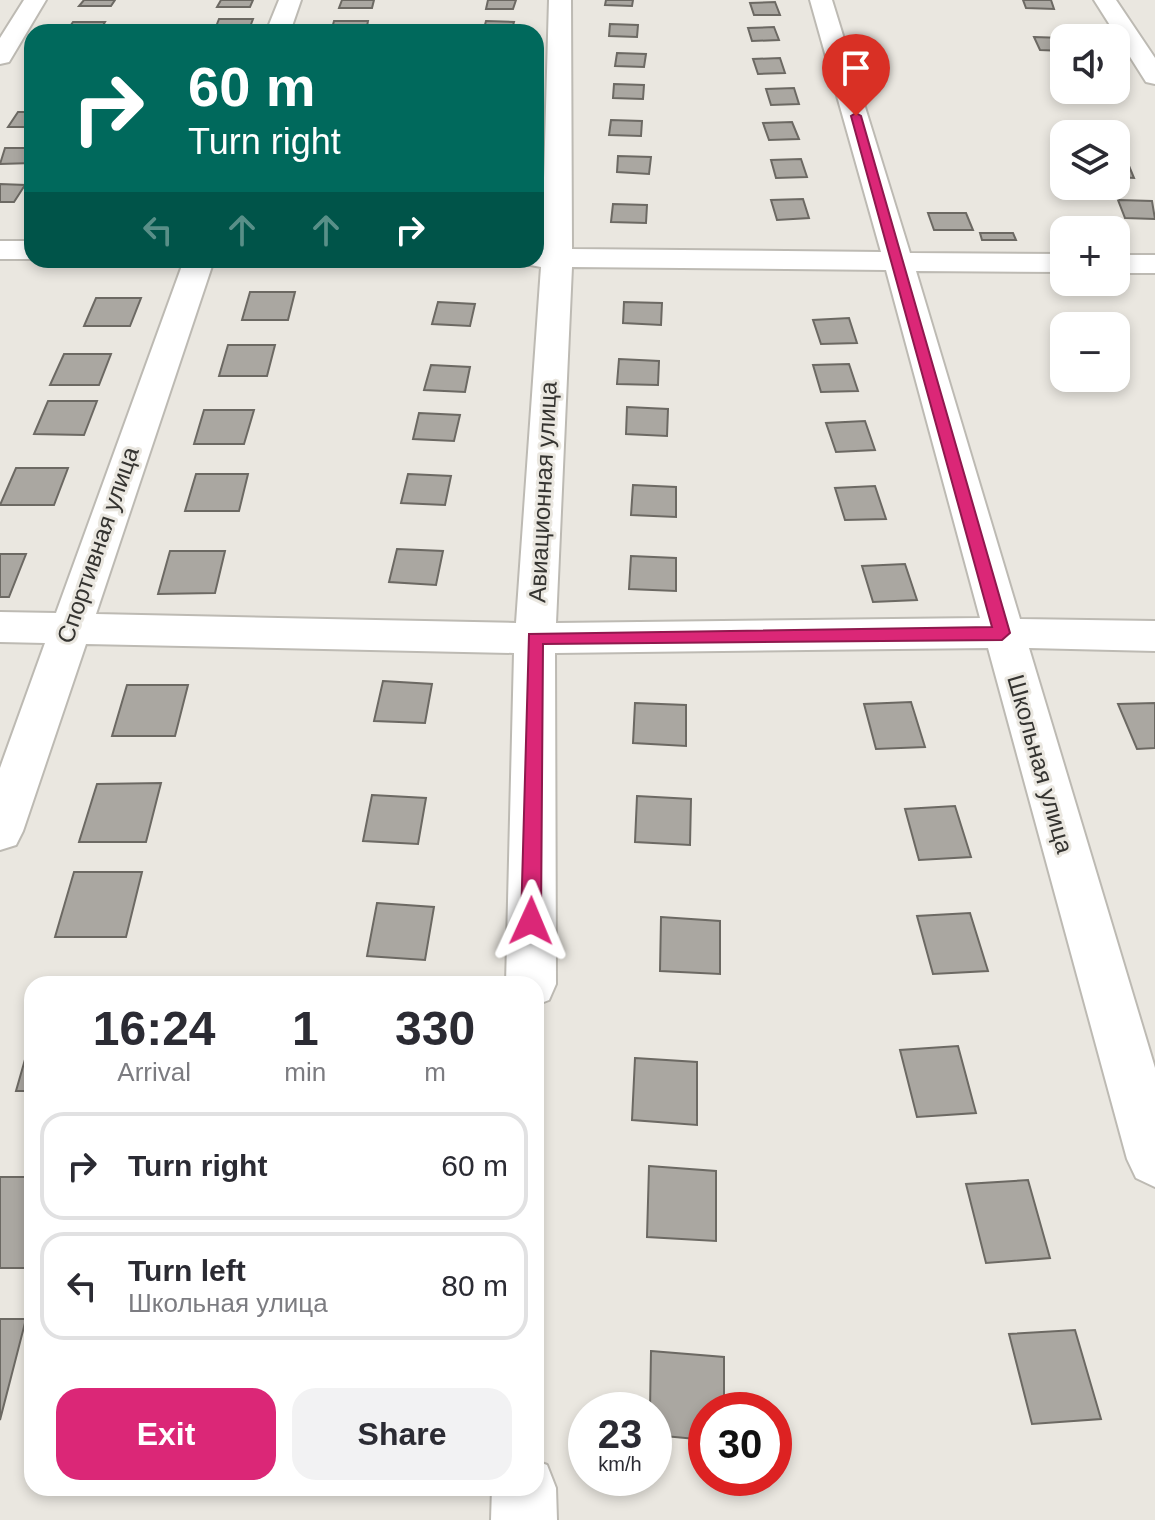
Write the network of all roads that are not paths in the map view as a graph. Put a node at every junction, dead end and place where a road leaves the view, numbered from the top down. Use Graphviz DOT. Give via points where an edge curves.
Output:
graph roads {
  1 [pos="35,0"];
  2 [pos="290,0"];
  3 [pos="560,0"];
  4 [pos="821,0"];
  5 [pos="1105,0"];
  6 [pos="281,24"];
  7 [pos="0,57"];
  8 [pos="1155,77"];
  9 [pos="0,250"];
  10 [pos="24,250"];
  11 [pos="547,258"];
  12 [pos="900,262"];
  13 [pos="1050,263"];
  14 [pos="1130,264"];
  15 [pos="1155,264"];
  16 [pos="196,268"];
  17 [pos="0,627"];
  18 [pos="69,629"];
  19 [pos="1002,633"];
  20 [pos="1155,636"];
  21 [pos="535,638"];
  22 [pos="0,831"];
  23 [pos="531,976"];
  24 [pos="1155,1159"];
  25 [pos="524,1496"];
  26 [pos="524,1520"];
  1 -- 7 [label="street"];
  2 -- 6 [label="street"];
  3 -- 11 [label="street, Авиационная улица"];
  4 -- 12 [label="street, Школьная улица"];
  5 -- 8 [label="street"];
  9 -- 10 [label="street"];
  11 -- 12 [label="street"];
  11 -- 21 [label="street, Авиационная улица"];
  12 -- 13 [label="street"];
  12 -- 19 [label="street, Школьная улица"];
  14 -- 15 [label="street"];
  16 -- 18 [label="street, Спортивная улица"];
  17 -- 18 [label="street"];
  18 -- 21 [label="street"];
  18 -- 22 [label="street, Спортивная улица"];
  19 -- 20 [label="street"];
  19 -- 21 [label="street"];
  19 -- 24 [label="street, Школьная улица"];
  21 -- 23 [label="street, Авиационная улица"];
  25 -- 26 [label="street"];
}
